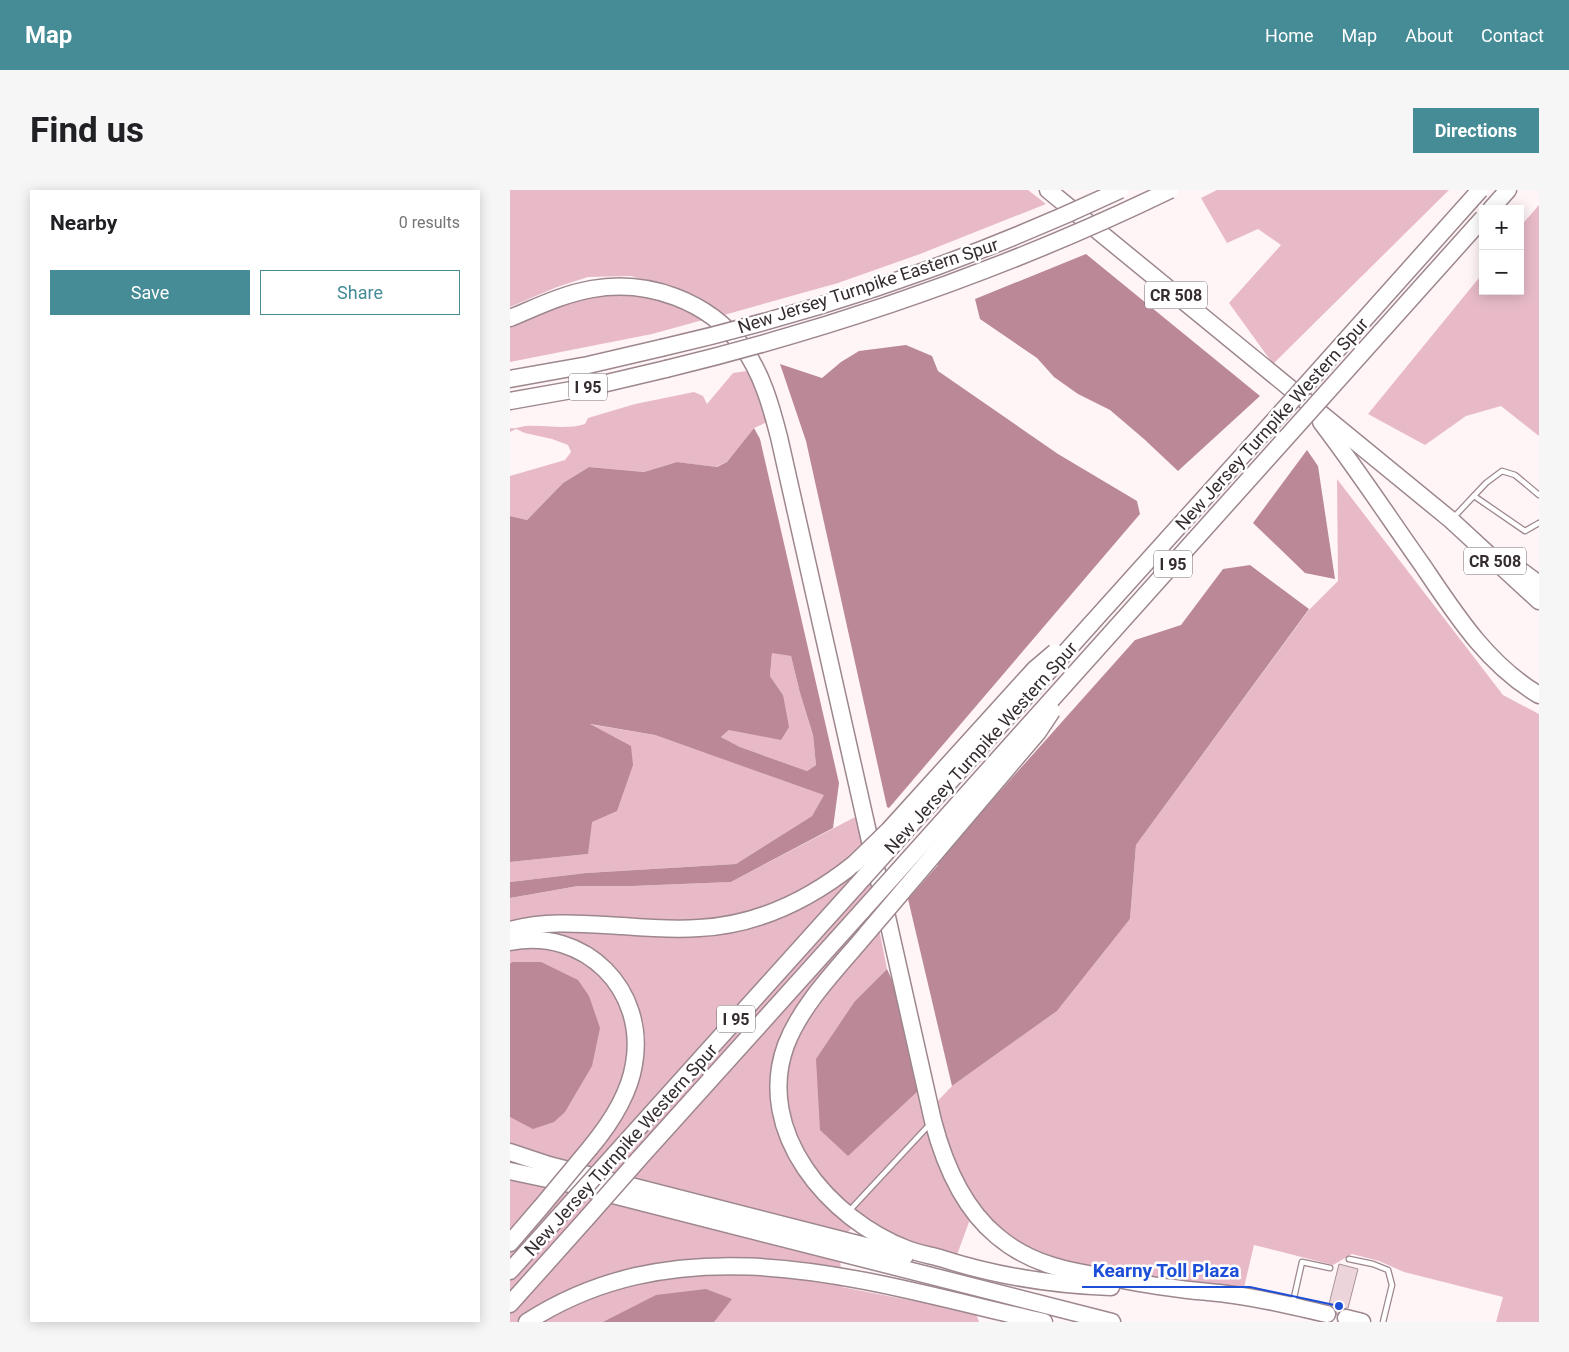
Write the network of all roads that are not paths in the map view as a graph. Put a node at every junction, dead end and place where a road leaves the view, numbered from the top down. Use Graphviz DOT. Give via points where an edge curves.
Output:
graph roads {
  1 [pos="1048,190"];
  2 [pos="1120,190"];
  3 [pos="1170,190"];
  4 [pos="1480,190"];
  5 [pos="1508,190"];
  6 [pos="1495,205"];
  7 [pos="1479,222"];
  8 [pos="510,318"];
  9 [pos="510,379"];
  10 [pos="1305,401"];
  11 [pos="510,402"];
  12 [pos="1539,495"];
  13 [pos="1474,496"];
  14 [pos="1451,520"];
  15 [pos="1539,523"];
  16 [pos="1539,584"];
  17 [pos="1539,601"];
  18 [pos="1090,625"];
  19 [pos="1081,666"];
  20 [pos="1539,696"];
  21 [pos="510,930"];
  22 [pos="510,942"];
  23 [pos="932,1122"];
  24 [pos="510,1152"];
  25 [pos="510,1164"];
  26 [pos="510,1172"];
  27 [pos="566,1183"];
  28 [pos="847,1213"];
  29 [pos="510,1243"];
  30 [pos="1348,1259"];
  31 [pos="1330,1268"];
  32 [pos="973,1269"];
  33 [pos="510,1271"];
  34 [pos="1172,1288"];
  35 [pos="510,1304"];
  36 [pos="1292,1306"];
  37 [pos="1327,1314"];
  38 [pos="1346,1318"];
  39 [pos="527,1322"];
  40 [pos="1044,1322"];
  41 [pos="1112,1322"];
  42 [pos="1362,1322"];
  43 [pos="1383,1322"];
  1 -- 10 [label="highway, CR 508"];
  2 -- 9 [label="highway, New Jersey Turnpike Eastern Spur / I 95, bridge" via="1026,231 896,280 789,314 661,348"];
  3 -- 11 [label="highway, New Jersey Turnpike Eastern Spur / I 95, bridge" via="1027,253 916,295 778,340 594,386"];
  4 -- 18 [label="highway, New Jersey Turnpike Western Spur / I 95, bridge"];
  5 -- 6 [label="highway"];
  7 -- 19 [label="highway, New Jersey Turnpike Western Spur / I 95, bridge"];
  8 -- 23 [label="highway" via="551,300 593,289 617,286 652,290 684,300 726,328 756,370 779,437"];
  10 -- 14 [label="highway, CR 508"];
  10 -- 20 [label="highway" via="1364,479 1472,637 1500,667"];
  12 -- 13 [label="lane" via="1515,475 1502,471"];
  13 -- 14 [label="lane"];
  13 -- 15 [label="lane" via="1526,530"];
  14 -- 16 [label="highway, CR 508"];
  14 -- 17 [label="highway, CR 508"];
  18 -- 21 [label="highway, bridge" via="1035,668 889,830 854,864 827,885 796,902 730,924 698,928 563,924"];
  18 -- 33 [label="highway, New Jersey Turnpike Western Spur / I 95, bridge"];
  19 -- 28 [label="highway, bridge" via="1038,732 815,997 797,1022 786,1046 778,1083 782,1121 793,1149 817,1183"];
  19 -- 35 [label="highway, New Jersey Turnpike Western Spur / I 95, bridge"];
  22 -- 29 [label="highway, bridge" via="544,940 563,944 597,962 622,990 636,1038 632,1075 615,1114"];
  23 -- 28 [label="lane"];
  23 -- 34 [label="highway" via="950,1170 967,1201 987,1228 1005,1242 1032,1259 1063,1270"];
  24 -- 32 [label="highway" via="549,1165 926,1262"];
  25 -- 27 [label="highway"];
  26 -- 27 [label="highway"];
  27 -- 41 [label="highway"];
  28 -- 32 [label="highway" via="899,1246"];
  30 -- 43 [label="lane" via="1388,1270 1392,1285"];
  31 -- 36 [label="lane" via="1302,1262"];
  32 -- 34 [label="highway" via="1081,1286"];
  34 -- 36 [label="highway" via="1254,1297"];
  36 -- 37 [label="highway"];
  38 -- 42 [label="highway"];
  39 -- 40 [label="highway" via="574,1298 631,1277 726,1265 779,1268 848,1278"];
}
